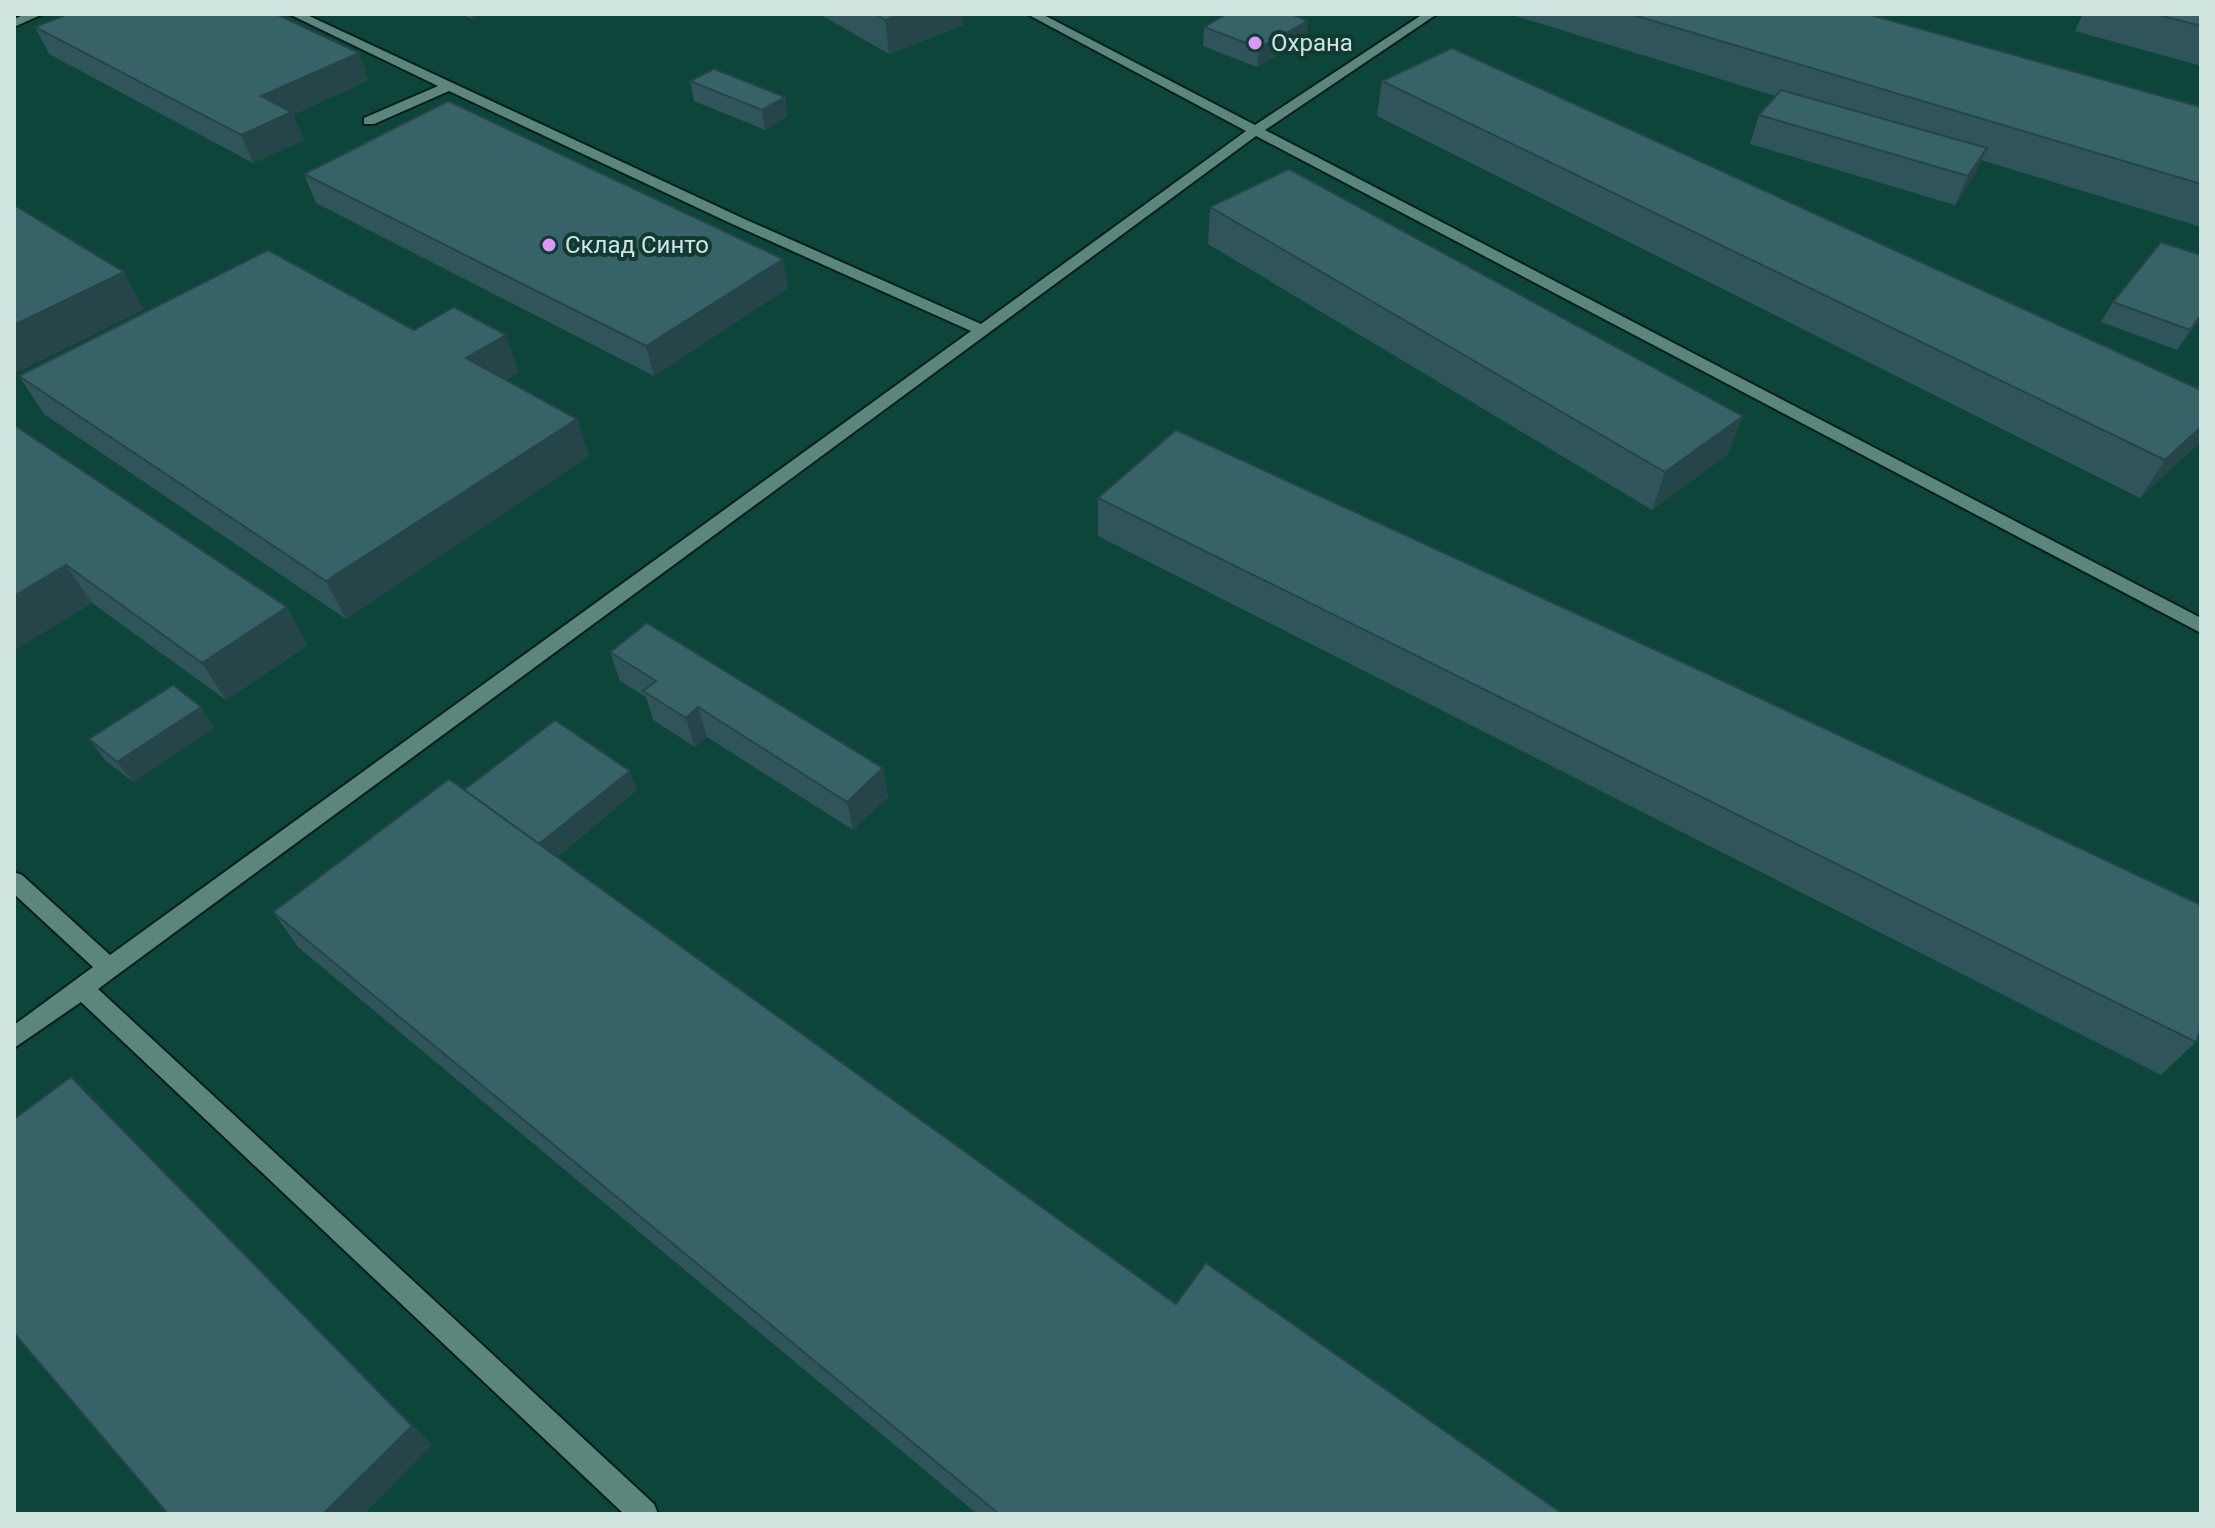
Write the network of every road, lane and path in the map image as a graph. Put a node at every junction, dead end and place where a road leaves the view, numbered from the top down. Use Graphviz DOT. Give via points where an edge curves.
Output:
graph roads {
  1 [pos="37,14"];
  2 [pos="295,14"];
  3 [pos="1033,14"];
  4 [pos="1431,14"];
  5 [pos="14,23"];
  6 [pos="449,86"];
  7 [pos="369,121"];
  8 [pos="1255,131"];
  9 [pos="982,330"];
  10 [pos="2201,626"];
  11 [pos="14,881"];
  12 [pos="109,968"];
  13 [pos="82,988"];
  14 [pos="14,1038"];
  15 [pos="644,1514"];
  1 -- 5 [label="lane"];
  2 -- 6 [label="lane"];
  3 -- 8 [label="lane"];
  4 -- 8 [label="lane"];
  6 -- 7 [label="lane"];
  6 -- 9 [label="lane"];
  8 -- 9 [label="lane"];
  8 -- 10 [label="lane"];
  9 -- 12 [label="lane"];
  11 -- 12 [label="lane"];
  12 -- 13 [label="lane"];
  13 -- 14 [label="lane"];
  13 -- 15 [label="lane"];
}
